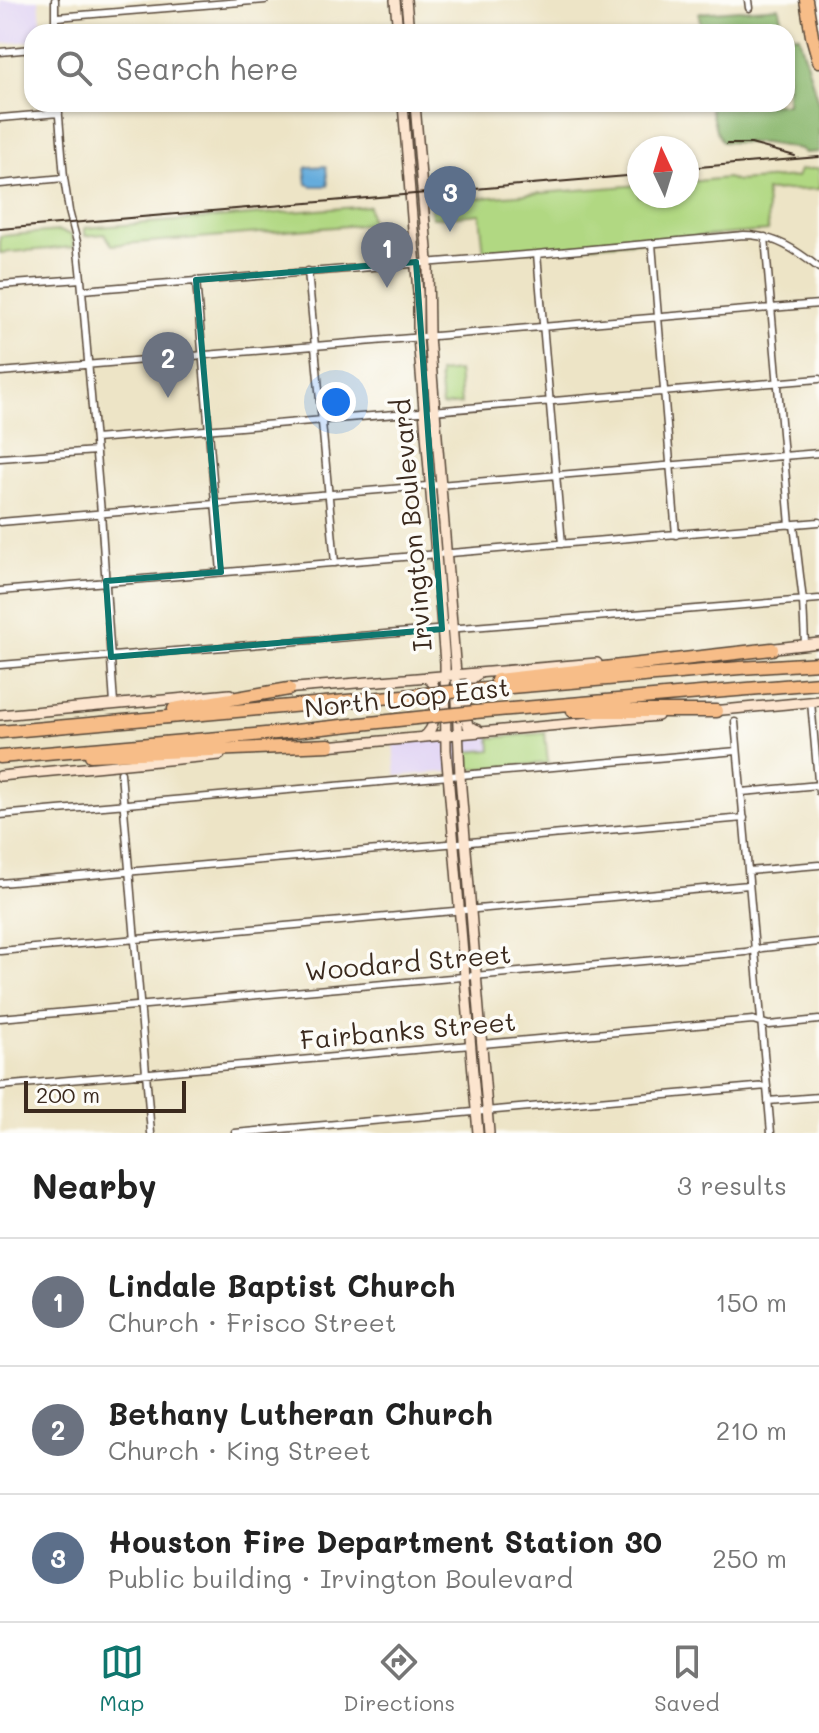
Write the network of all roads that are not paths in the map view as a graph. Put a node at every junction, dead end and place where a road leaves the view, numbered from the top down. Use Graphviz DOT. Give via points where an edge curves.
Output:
graph roads {
  1 [pos="55,0"];
  2 [pos="265,0"];
  3 [pos="395,0"];
  4 [pos="406,0"];
  5 [pos="806,0"];
  6 [pos="57,17"];
  7 [pos="56,24"];
  8 [pos="397,24"];
  9 [pos="408,24"];
  10 [pos="24,50"];
  11 [pos="0,52"];
  12 [pos="819,61"];
  13 [pos="404,112"];
  14 [pos="416,112"];
  15 [pos="59,113"];
  16 [pos="0,118"];
  17 [pos="420,172"];
  18 [pos="408,173"];
  19 [pos="64,178"];
  20 [pos="0,184"];
  21 [pos="426,237"];
  22 [pos="765,237"];
  23 [pos="414,238"];
  24 [pos="652,244"];
  25 [pos="537,254"];
  26 [pos="428,261"];
  27 [pos="416,262"];
  28 [pos="819,268"];
  29 [pos="308,271"];
  30 [pos="81,279"];
  31 [pos="196,280"];
  32 [pos="0,285"];
  33 [pos="82,290"];
  34 [pos="819,304"];
  35 [pos="771,308"];
  36 [pos="657,318"];
  37 [pos="543,328"];
  38 [pos="429,336"];
  39 [pos="418,337"];
  40 [pos="314,346"];
  41 [pos="202,355"];
  42 [pos="87,365"];
  43 [pos="0,372"];
  44 [pos="819,379"];
  45 [pos="777,382"];
  46 [pos="663,392"];
  47 [pos="550,401"];
  48 [pos="436,410"];
  49 [pos="424,411"];
  50 [pos="321,420"];
  51 [pos="209,429"];
  52 [pos="95,439"];
  53 [pos="96,451"];
  54 [pos="819,453"];
  55 [pos="783,456"];
  56 [pos="0,458"];
  57 [pos="670,466"];
  58 [pos="556,476"];
  59 [pos="442,485"];
  60 [pos="431,486"];
  61 [pos="329,494"];
  62 [pos="214,504"];
  63 [pos="101,513"];
  64 [pos="0,522"];
  65 [pos="819,522"];
  66 [pos="792,525"];
  67 [pos="676,535"];
  68 [pos="562,544"];
  69 [pos="442,554"];
  70 [pos="335,563"];
  71 [pos="221,572"];
  72 [pos="106,581"];
  73 [pos="0,591"];
  74 [pos="819,599"];
  75 [pos="803,601"];
  76 [pos="447,629"];
  77 [pos="819,643"];
  78 [pos="805,644"];
  79 [pos="772,649"];
  80 [pos="819,654"];
  81 [pos="111,657"];
  82 [pos="819,663"];
  83 [pos="0,665"];
  84 [pos="740,668"];
  85 [pos="456,674"];
  86 [pos="445,675"];
  87 [pos="477,682"];
  88 [pos="819,685"];
  89 [pos="426,686"];
  90 [pos="289,689"];
  91 [pos="815,702"];
  92 [pos="114,704"];
  93 [pos="490,711"];
  94 [pos="717,711"];
  95 [pos="0,715"];
  96 [pos="735,722"];
  97 [pos="31,729"];
  98 [pos="0,732"];
  99 [pos="482,732"];
  100 [pos="457,734"];
  101 [pos="446,735"];
  102 [pos="423,737"];
  103 [pos="329,745"];
  104 [pos="737,751"];
  105 [pos="20,755"];
  106 [pos="0,757"];
  107 [pos="121,773"];
  108 [pos="0,776"];
  109 [pos="460,776"];
  110 [pos="448,777"];
  111 [pos="819,785"];
  112 [pos="742,792"];
  113 [pos="819,792"];
  114 [pos="124,805"];
  115 [pos="0,815"];
  116 [pos="744,818"];
  117 [pos="465,842"];
  118 [pos="454,843"];
  119 [pos="819,865"];
  120 [pos="748,871"];
  121 [pos="129,872"];
  122 [pos="0,883"];
  123 [pos="749,885"];
  124 [pos="471,910"];
  125 [pos="459,911"];
  126 [pos="135,939"];
  127 [pos="819,942"];
  128 [pos="755,950"];
  129 [pos="0,951"];
  130 [pos="476,976"];
  131 [pos="465,978"];
  132 [pos="140,1006"];
  133 [pos="0,1018"];
  134 [pos="819,1020"];
  135 [pos="761,1023"];
  136 [pos="482,1044"];
  137 [pos="470,1045"];
  138 [pos="146,1073"];
  139 [pos="0,1086"];
  140 [pos="767,1086"];
  141 [pos="819,1097"];
  142 [pos="768,1101"];
  143 [pos="488,1111"];
  144 [pos="476,1112"];
  145 [pos="151,1133"];
  146 [pos="235,1133"];
  147 [pos="478,1133"];
  148 [pos="489,1133"];
  149 [pos="771,1133"];
  1 -- 6 [label="street"];
  2 -- 6 [label="street"];
  3 -- 8 [label="main road"];
  4 -- 9 [label="main road"];
  5 -- 12 [label="highway"];
  6 -- 7 [label="street"];
  10 -- 11 [label="street"];
  13 -- 18 [label="main road, Irvington Boulevard"];
  14 -- 17 [label="main road, Irvington Boulevard"];
  15 -- 16 [label="street"];
  15 -- 19 [label="street"];
  17 -- 18 [label="main road"];
  17 -- 21 [label="main road, Irvington Boulevard"];
  18 -- 23 [label="main road, Irvington Boulevard"];
  19 -- 20 [label="street"];
  19 -- 30 [label="street"];
  21 -- 23 [label="main road"];
  21 -- 26 [label="main road, Irvington Boulevard"];
  22 -- 24 [label="street"];
  22 -- 28 [label="street"];
  22 -- 35 [label="street"];
  23 -- 27 [label="main road, Irvington Boulevard"];
  24 -- 25 [label="street"];
  24 -- 36 [label="street"];
  25 -- 26 [label="street"];
  25 -- 37 [label="street"];
  26 -- 27 [label="street"];
  26 -- 38 [label="main road, Irvington Boulevard"];
  27 -- 29 [label="street"];
  27 -- 39 [label="main road, Irvington Boulevard"];
  29 -- 31 [label="street"];
  29 -- 40 [label="street"];
  30 -- 32 [label="street"];
  30 -- 33 [label="street"];
  31 -- 33 [label="street"];
  31 -- 41 [label="street"];
  33 -- 42 [label="street"];
  34 -- 35 [label="street"];
  35 -- 36 [label="street"];
  35 -- 45 [label="street"];
  36 -- 37 [label="street"];
  36 -- 46 [label="street"];
  37 -- 38 [label="street"];
  37 -- 47 [label="street"];
  38 -- 39 [label="street"];
  38 -- 48 [label="main road, Irvington Boulevard"];
  39 -- 40 [label="street"];
  39 -- 49 [label="main road, Irvington Boulevard"];
  40 -- 41 [label="street"];
  40 -- 50 [label="street"];
  41 -- 42 [label="street"];
  41 -- 51 [label="street"];
  42 -- 43 [label="street"];
  42 -- 52 [label="street"];
  44 -- 45 [label="street"];
  45 -- 46 [label="street"];
  45 -- 55 [label="street"];
  46 -- 47 [label="street"];
  46 -- 57 [label="street"];
  47 -- 48 [label="street"];
  47 -- 58 [label="street"];
  48 -- 49 [label="street"];
  48 -- 59 [label="main road, Irvington Boulevard"];
  49 -- 50 [label="street"];
  49 -- 60 [label="main road, Irvington Boulevard"];
  50 -- 51 [label="street"];
  50 -- 61 [label="street"];
  51 -- 52 [label="street"];
  51 -- 62 [label="street"];
  52 -- 53 [label="street"];
  53 -- 56 [label="street"];
  53 -- 63 [label="street"];
  54 -- 55 [label="street"];
  55 -- 57 [label="street"];
  55 -- 66 [label="street"];
  57 -- 58 [label="street"];
  57 -- 67 [label="street"];
  58 -- 59 [label="street"];
  58 -- 68 [label="street"];
  59 -- 60 [label="street"];
  59 -- 69 [label="main road, Irvington Boulevard"];
  60 -- 61 [label="street"];
  60 -- 69 [label="main road, Irvington Boulevard"];
  61 -- 62 [label="street"];
  61 -- 70 [label="street"];
  62 -- 63 [label="street"];
  62 -- 71 [label="street"];
  63 -- 64 [label="street"];
  63 -- 72 [label="street"];
  65 -- 66 [label="street"];
  66 -- 67 [label="street"];
  66 -- 75 [label="street"];
  67 -- 68 [label="street"];
  68 -- 69 [label="street"];
  69 -- 70 [label="street"];
  69 -- 76 [label="main road, Irvington Boulevard"];
  70 -- 71 [label="street"];
  71 -- 72 [label="street"];
  72 -- 73 [label="street"];
  72 -- 81 [label="street"];
  74 -- 75 [label="street"];
  75 -- 76 [label="street"];
  75 -- 78 [label="street"];
  76 -- 81 [label="street"];
  76 -- 85 [label="main road, Irvington Boulevard"];
  76 -- 86 [label="main road, Irvington Boulevard"];
  77 -- 78 [label="main road"];
  78 -- 79 [label="main road"];
  79 -- 87 [label="highway"];
  80 -- 84 [label="highway"];
  81 -- 83 [label="street"];
  81 -- 92 [label="street"];
  82 -- 84 [label="highway, North Loop East"];
  84 -- 87 [label="highway, North Loop East"];
  85 -- 86 [label="main road"];
  85 -- 87 [label="main road"];
  85 -- 100 [label="main road, Irvington Boulevard"];
  86 -- 89 [label="main road"];
  86 -- 101 [label="main road, Irvington Boulevard"];
  87 -- 89 [label="highway, North Loop East, bridge"];
  87 -- 99 [label="main road" via="468,680 467,721"];
  88 -- 93 [label="highway, North Loop East"];
  89 -- 90 [label="main road"];
  89 -- 97 [label="highway, North Loop East" via="405,697"];
  89 -- 102 [label="main road" via="433,683 434,725"];
  90 -- 92 [label="main road"];
  90 -- 97 [label="highway"];
  91 -- 94 [label="main road"];
  91 -- 111 [label="street"];
  92 -- 95 [label="main road"];
  93 -- 94 [label="highway"];
  93 -- 105 [label="highway, North Loop East, bridge"];
  94 -- 99 [label="main road"];
  96 -- 104 [label="street"];
  97 -- 98 [label="highway, North Loop East"];
  99 -- 100 [label="main road"];
  100 -- 101 [label="main road"];
  100 -- 109 [label="main road, Irvington Boulevard"];
  101 -- 102 [label="main road"];
  101 -- 110 [label="main road, Irvington Boulevard"];
  102 -- 103 [label="main road"];
  103 -- 105 [label="highway"];
  103 -- 108 [label="main road"];
  104 -- 109 [label="street"];
  104 -- 112 [label="street"];
  105 -- 106 [label="highway, North Loop East"];
  107 -- 114 [label="street"];
  109 -- 110 [label="street"];
  109 -- 117 [label="main road, Irvington Boulevard"];
  110 -- 114 [label="street"];
  110 -- 118 [label="main road, Irvington Boulevard"];
  111 -- 112 [label="street"];
  111 -- 113 [label="street"];
  112 -- 116 [label="street"];
  114 -- 115 [label="street"];
  114 -- 121 [label="street"];
  116 -- 117 [label="street"];
  116 -- 120 [label="street"];
  117 -- 118 [label="street"];
  117 -- 124 [label="main road, Irvington Boulevard"];
  118 -- 121 [label="street"];
  118 -- 125 [label="main road, Irvington Boulevard"];
  119 -- 120 [label="street"];
  120 -- 123 [label="street"];
  121 -- 122 [label="street"];
  121 -- 126 [label="street"];
  123 -- 124 [label="street"];
  123 -- 128 [label="street"];
  124 -- 125 [label="street"];
  124 -- 130 [label="main road, Irvington Boulevard"];
  125 -- 126 [label="street"];
  125 -- 131 [label="main road, Irvington Boulevard"];
  126 -- 129 [label="street"];
  126 -- 132 [label="street"];
  127 -- 128 [label="street, Woodard Street"];
  128 -- 130 [label="street, Woodard Street"];
  128 -- 135 [label="street"];
  130 -- 131 [label="street, Woodard Street"];
  130 -- 136 [label="main road, Irvington Boulevard"];
  131 -- 132 [label="street, Woodard Street"];
  131 -- 137 [label="main road, Irvington Boulevard"];
  132 -- 133 [label="street, Woodard Street"];
  132 -- 138 [label="street"];
  134 -- 135 [label="street, Fairbanks Street"];
  135 -- 136 [label="street, Fairbanks Street"];
  135 -- 140 [label="street"];
  136 -- 137 [label="street, Fairbanks Street"];
  136 -- 143 [label="main road, Irvington Boulevard"];
  137 -- 138 [label="street, Fairbanks Street"];
  137 -- 144 [label="main road, Irvington Boulevard"];
  138 -- 139 [label="street, Fairbanks Street"];
  138 -- 145 [label="street"];
  140 -- 142 [label="street"];
  140 -- 143 [label="street"];
  141 -- 142 [label="street"];
  142 -- 149 [label="street"];
  143 -- 144 [label="street"];
  143 -- 148 [label="main road, Irvington Boulevard"];
  144 -- 146 [label="street"];
  144 -- 147 [label="main road, Irvington Boulevard"];
}
